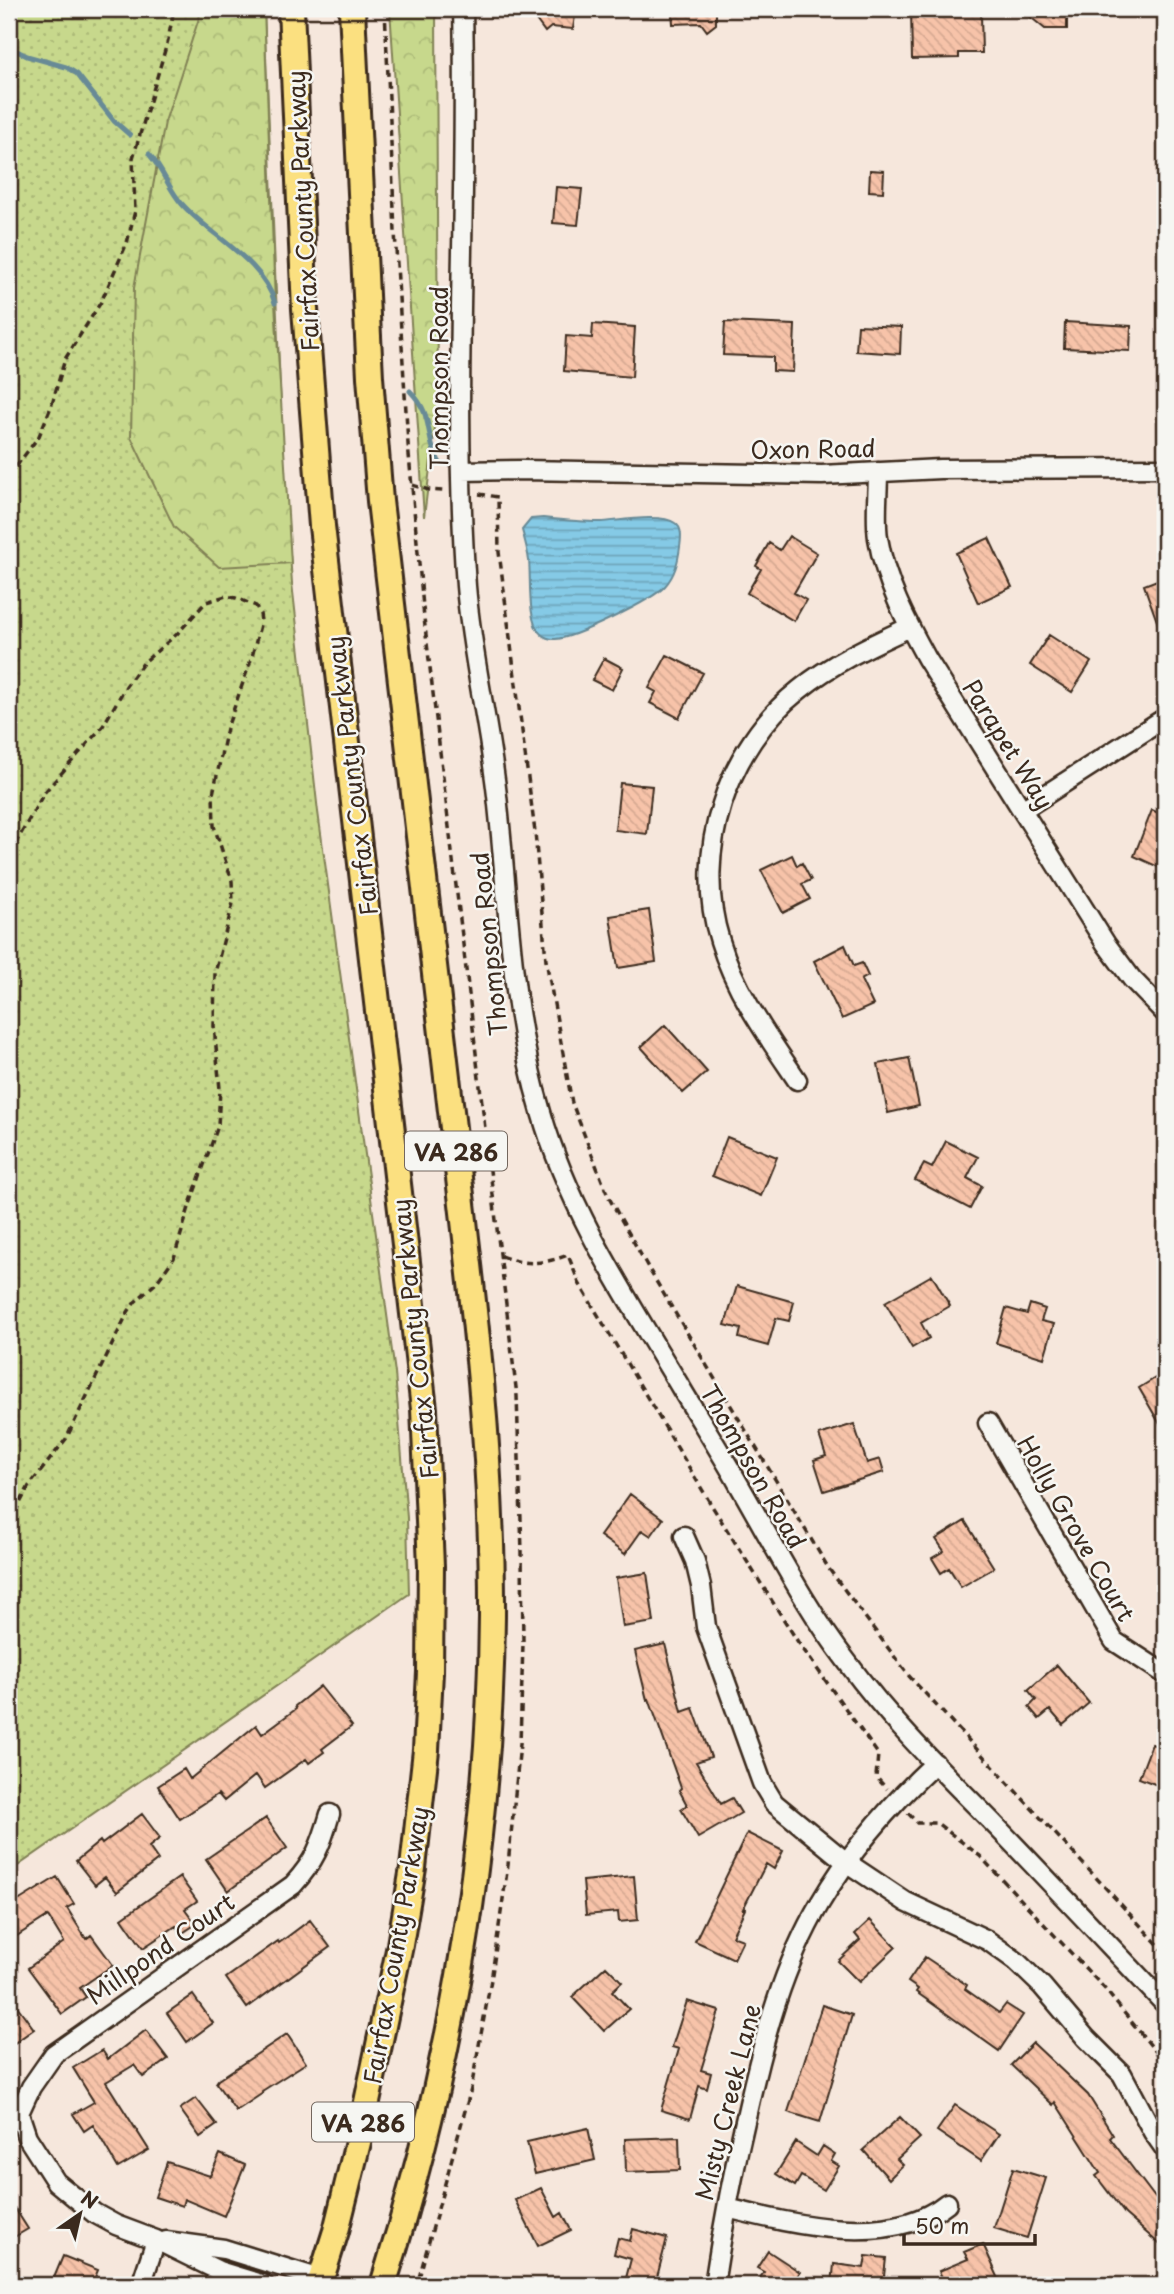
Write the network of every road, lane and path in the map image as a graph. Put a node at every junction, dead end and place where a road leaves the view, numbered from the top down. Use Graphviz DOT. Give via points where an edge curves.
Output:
graph roads {
  1 [pos="174,9"];
  2 [pos="292,9"];
  3 [pos="352,9"];
  4 [pos="463,9"];
  5 [pos="1165,468"];
  6 [pos="461,471"];
  7 [pos="878,472"];
  8 [pos="9,476"];
  9 [pos="498,497"];
  10 [pos="910,627"];
  11 [pos="1165,718"];
  12 [pos="1022,810"];
  13 [pos="9,855"];
  14 [pos="1165,1013"];
  15 [pos="797,1080"];
  16 [pos="568,1255"];
  17 [pos="501,1256"];
  18 [pos="988,1423"];
  19 [pos="9,1524"];
  20 [pos="684,1536"];
  21 [pos="1165,1674"];
  22 [pos="935,1763"];
  23 [pos="330,1814"];
  24 [pos="846,1861"];
  25 [pos="1165,1952"];
  26 [pos="1165,2004"];
  27 [pos="14,2113"];
  28 [pos="1165,2149"];
  29 [pos="947,2203"];
  30 [pos="727,2208"];
  31 [pos="156,2240"];
  32 [pos="320,2282"];
  33 [pos="141,2285"];
  34 [pos="264,2285"];
  35 [pos="383,2285"];
  36 [pos="714,2285"];
  1 -- 8 [label="path" via="134,158 135,211 127,243 101,302 65,359 38,436"];
  2 -- 32 [label="highway, Fairfax County Parkway / VA 286" via="305,309 322,526 424,1409 431,1566 426,1750 413,1868 362,2126"];
  3 -- 35 [label="highway, VA 286" via="380,501 479,1350 491,1531 488,1730 465,1947 425,2142"];
  4 -- 6 [label="street, Thompson Road"];
  5 -- 7 [label="street, Oxon Road"];
  6 -- 7 [label="street, Oxon Road"];
  6 -- 22 [label="street, Thompson Road" via="466,587 497,792 514,987 540,1110 557,1161 594,1242 780,1562 857,1675"];
  7 -- 10 [label="street, Parapet Way" via="878,536 887,573"];
  9 -- 25 [label="path" via="499,552 535,832 546,960 572,1103 607,1196 836,1579 909,1676"];
  10 -- 12 [label="street, Parapet Way"];
  10 -- 15 [label="street" via="823,673 781,706 742,758 717,820 710,875 719,938 763,1029"];
  11 -- 12 [label="street"];
  12 -- 14 [label="street, Parapet Way" via="1106,944"];
  13 -- 19 [label="path" via="44,793 103,726 144,662 206,602 226,596 256,606 261,621 227,729 213,794 214,826 234,891 215,973 218,1126 174,1258 128,1312 66,1439 29,1486"];
  16 -- 17 [label="path" via="535,1264"];
  18 -- 21 [label="street, Holly Grove Court" via="1114,1641"];
  20 -- 24 [label="street" via="695,1561 706,1627 762,1783 774,1802"];
  22 -- 24 [label="street, Misty Creek Lane" via="896,1800"];
  22 -- 26 [label="street, Thompson Road"];
  23 -- 27 [label="street, Millpond Court" via="320,1849 293,1885 54,2054"];
  24 -- 28 [label="street" via="906,1902 986,1940 1016,1961 1122,2074"];
  24 -- 30 [label="street, Misty Creek Lane" via="797,1948 776,2001"];
  27 -- 31 [label="street" via="39,2158 74,2199 116,2225"];
  29 -- 30 [label="street" via="919,2220 894,2227 822,2228"];
  30 -- 36 [label="street, Misty Creek Lane"];
  31 -- 32 [label="street" via="224,2249"];
  31 -- 33 [label="street"];
  31 -- 34 [label="street" via="219,2271"];
}
